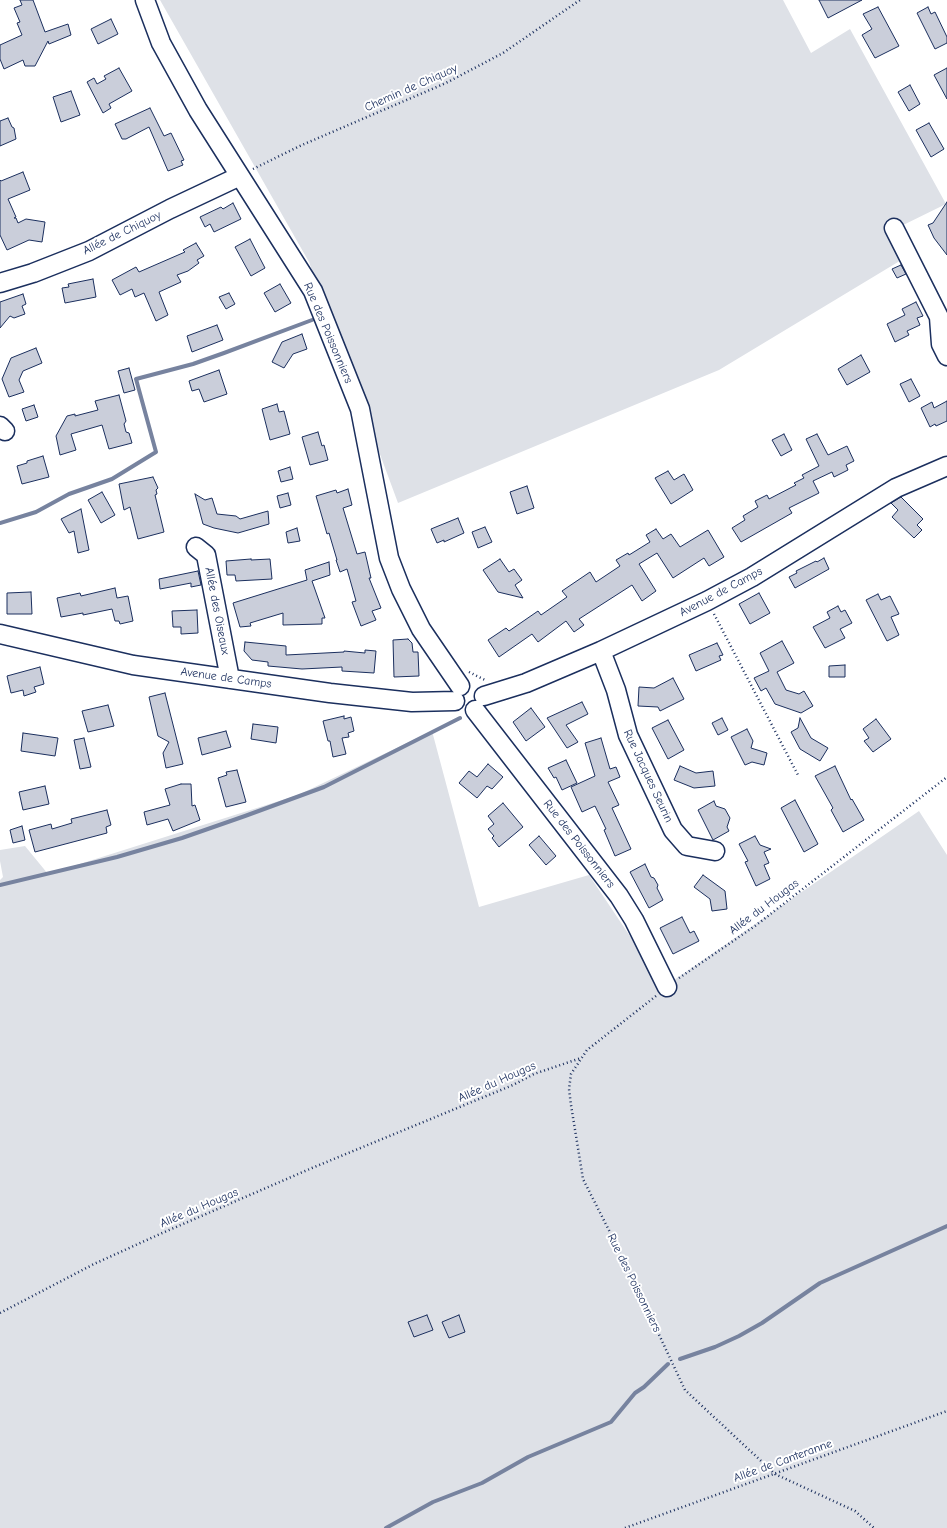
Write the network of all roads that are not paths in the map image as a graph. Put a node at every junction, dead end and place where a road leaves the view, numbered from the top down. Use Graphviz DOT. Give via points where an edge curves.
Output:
graph roads {
  1 [pos="145,0"];
  2 [pos="240,176"];
  3 [pos="894,228"];
  4 [pos="0,283"];
  5 [pos="947,356"];
  6 [pos="947,466"];
  7 [pos="196,547"];
  8 [pos="0,634"];
  9 [pos="600,651"];
  10 [pos="230,679"];
  11 [pos="458,694"];
  12 [pos="482,696"];
  13 [pos="715,851"];
  14 [pos="667,987"];
  1 -- 2 [label="street, Rue des Poissonniers" via="161,43 198,110"];
  2 -- 4 [label="street, Allée de Chiquoy" via="89,251"];
  2 -- 11 [label="street, Rue des Poissonniers" via="313,291 360,409 389,558 421,629 450,670"];
  3 -- 5 [label="street" via="939,317 941,344"];
  6 -- 9 [label="street, Avenue de Camps" via="896,488 707,602"];
  7 -- 10 [label="street, Allée des Oiseaux" via="206,555"];
  8 -- 10 [label="street, Avenue de Camps" via="133,665"];
  9 -- 12 [label="street, Avenue de Camps" via="526,683"];
  9 -- 13 [label="street, Rue Jacques Seurin" via="616,690 628,735 673,830 687,846"];
  10 -- 11 [label="street, Avenue de Camps" via="412,702"];
  11 -- 12 [label="street, Avenue de Camps" via="467,683 480,687"];
  11 -- 12 [label="street" via="461,709 466,711"];
  12 -- 14 [label="street, Rue des Poissonniers" via="619,896 634,920"];
}
